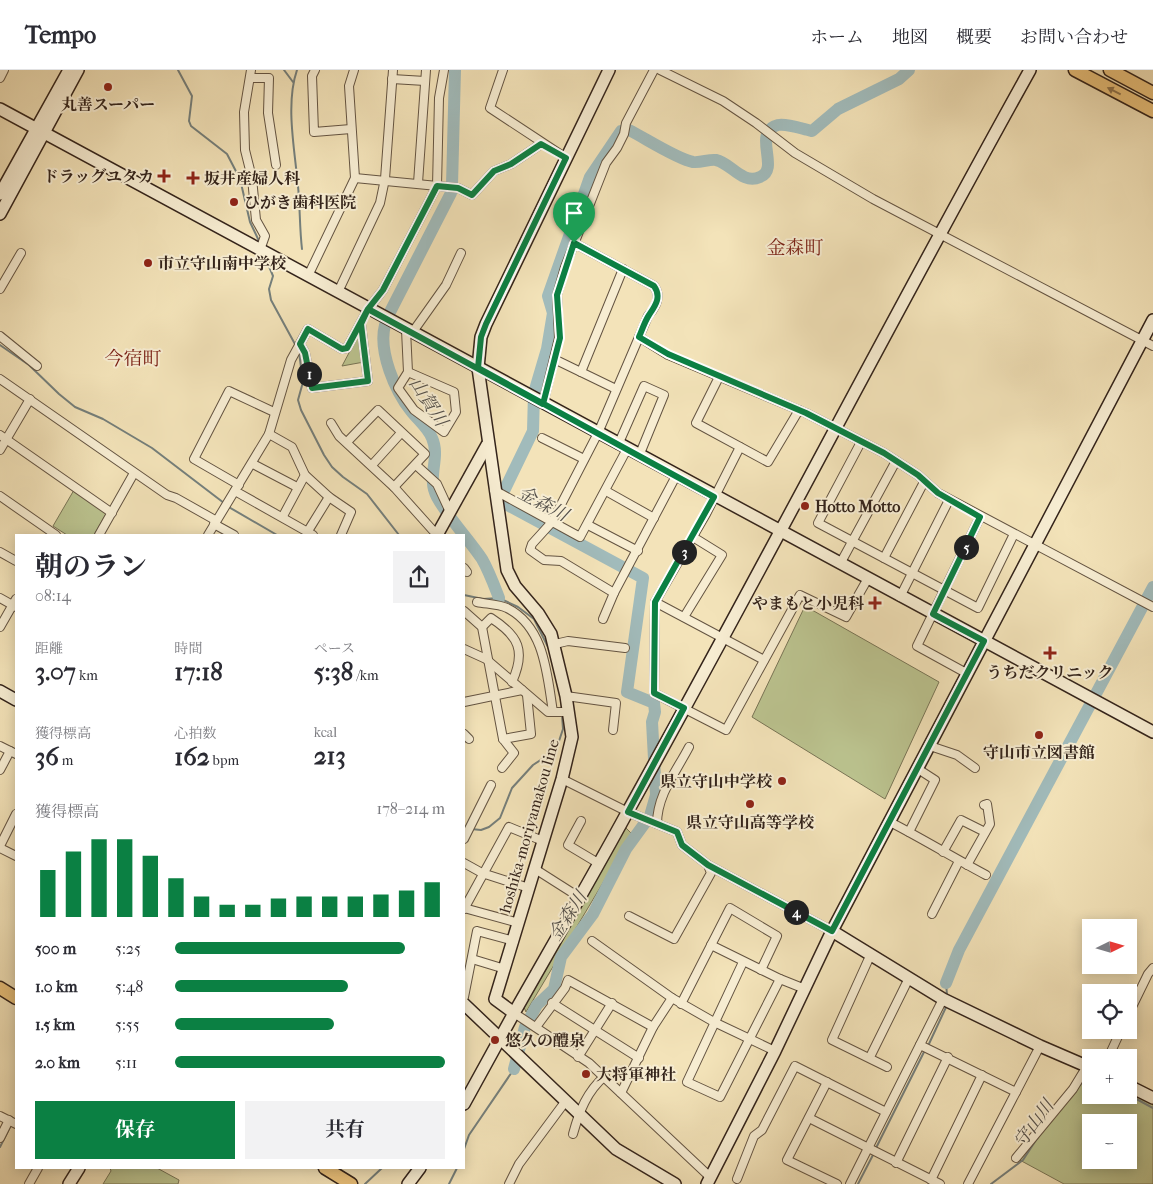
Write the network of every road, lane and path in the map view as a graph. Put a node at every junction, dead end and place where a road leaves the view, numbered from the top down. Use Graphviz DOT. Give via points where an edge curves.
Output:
graph roads {
  1 [pos="4,70"];
  2 [pos="69,70"];
  3 [pos="78,70"];
  4 [pos="315,70"];
  5 [pos="354,70"];
  6 [pos="393,70"];
  7 [pos="426,70"];
  8 [pos="444,70"];
  9 [pos="503,70"];
  10 [pos="609,70"];
  11 [pos="654,70"];
  12 [pos="660,70"];
  13 [pos="1030,70"];
  14 [pos="1075,70"];
  15 [pos="1110,70"];
  16 [pos="250,74"];
  17 [pos="0,78"];
  18 [pos="392,79"];
  19 [pos="425,81"];
  20 [pos="1153,93"];
  21 [pos="0,109"];
  22 [pos="1153,112"];
  23 [pos="351,129"];
  24 [pos="40,130"];
  25 [pos="541,144"];
  26 [pos="566,158"];
  27 [pos="276,166"];
  28 [pos="355,178"];
  29 [pos="385,179"];
  30 [pos="418,183"];
  31 [pos="437,186"];
  32 [pos="0,194"];
  33 [pos="0,214"];
  34 [pos="938,235"];
  35 [pos="574,243"];
  36 [pos="260,250"];
  37 [pos="461,253"];
  38 [pos="21,254"];
  39 [pos="623,269"];
  40 [pos="308,276"];
  41 [pos="0,289"];
  42 [pos="338,292"];
  43 [pos="368,309"];
  44 [pos="1153,320"];
  45 [pos="361,324"];
  46 [pos="409,331"];
  47 [pos="0,336"];
  48 [pos="639,337"];
  49 [pos="1148,343"];
  50 [pos="298,348"];
  51 [pos="554,359"];
  52 [pos="37,366"];
  53 [pos="478,368"];
  54 [pos="408,372"];
  55 [pos="580,372"];
  56 [pos="719,377"];
  57 [pos="0,379"];
  58 [pos="616,389"];
  59 [pos="30,399"];
  60 [pos="543,404"];
  61 [pos="799,410"];
  62 [pos="274,412"];
  63 [pos="331,423"];
  64 [pos="836,429"];
  65 [pos="401,432"];
  66 [pos="598,433"];
  67 [pos="269,434"];
  68 [pos="3,437"];
  69 [pos="542,438"];
  70 [pos="347,442"];
  71 [pos="861,442"];
  72 [pos="487,445"];
  73 [pos="622,447"];
  74 [pos="740,447"];
  75 [pos="0,450"];
  76 [pos="639,456"];
  77 [pos="584,459"];
  78 [pos="896,461"];
  79 [pos="253,464"];
  80 [pos="372,465"];
  81 [pos="416,465"];
  82 [pos="134,473"];
  83 [pos="305,475"];
  84 [pos="676,476"];
  85 [pos="924,482"];
  86 [pos="297,487"];
  87 [pos="394,487"];
  88 [pos="237,488"];
  89 [pos="494,490"];
  90 [pos="606,490"];
  91 [pos="0,496"];
  92 [pos="329,497"];
  93 [pos="714,497"];
  94 [pos="950,500"];
  95 [pos="450,512"];
  96 [pos="112,513"];
  97 [pos="283,516"];
  98 [pos="980,517"];
  99 [pos="654,518"];
  100 [pos="215,522"];
  101 [pos="552,522"];
  102 [pos="588,525"];
  103 [pos="779,531"];
  104 [pos="310,533"];
  105 [pos="55,534"];
  106 [pos="100,534"];
  107 [pos="209,534"];
  108 [pos="233,534"];
  109 [pos="341,534"];
  110 [pos="436,534"];
  111 [pos="438,534"];
  112 [pos="1014,534"];
  113 [pos="693,537"];
  114 [pos="853,541"];
  115 [pos="1035,545"];
  116 [pos="638,550"];
  117 [pos="0,552"];
  118 [pos="884,558"];
  119 [pos="15,560"];
  120 [pos="840,564"];
  121 [pos="912,573"];
  122 [pos="867,580"];
  123 [pos="945,590"];
  124 [pos="614,593"];
  125 [pos="900,597"];
  126 [pos="0,598"];
  127 [pos="477,602"];
  128 [pos="655,602"];
  129 [pos="15,604"];
  130 [pos="1153,607"];
  131 [pos="933,614"];
  132 [pos="465,615"];
  133 [pos="684,617"];
  134 [pos="603,619"];
  135 [pos="0,627"];
  136 [pos="482,627"];
  137 [pos="723,637"];
  138 [pos="984,641"];
  139 [pos="555,644"];
  140 [pos="625,648"];
  141 [pos="465,649"];
  142 [pos="487,660"];
  143 [pos="764,660"];
  144 [pos="968,674"];
  145 [pos="512,682"];
  146 [pos="0,691"];
  147 [pos="525,692"];
  148 [pos="494,694"];
  149 [pos="566,696"];
  150 [pos="15,699"];
  151 [pos="465,702"];
  152 [pos="684,708"];
  153 [pos="553,712"];
  154 [pos="569,712"];
  155 [pos="613,730"];
  156 [pos="1153,732"];
  157 [pos="503,738"];
  158 [pos="0,746"];
  159 [pos="930,746"];
  160 [pos="689,747"];
  161 [pos="13,752"];
  162 [pos="502,768"];
  163 [pos="918,768"];
  164 [pos="975,768"];
  165 [pos="0,770"];
  166 [pos="562,779"];
  167 [pos="491,786"];
  168 [pos="984,805"];
  169 [pos="628,812"];
  170 [pos="15,816"];
  171 [pos="465,820"];
  172 [pos="581,821"];
  173 [pos="890,822"];
  174 [pos="472,823"];
  175 [pos="657,824"];
  176 [pos="909,832"];
  177 [pos="985,832"];
  178 [pos="465,837"];
  179 [pos="543,842"];
  180 [pos="0,847"];
  181 [pos="943,852"];
  182 [pos="15,855"];
  183 [pos="598,863"];
  184 [pos="963,863"];
  185 [pos="465,864"];
  186 [pos="708,865"];
  187 [pos="535,869"];
  188 [pos="482,873"];
  189 [pos="986,875"];
  190 [pos="529,888"];
  191 [pos="579,896"];
  192 [pos="465,906"];
  193 [pos="465,908"];
  194 [pos="932,914"];
  195 [pos="629,916"];
  196 [pos="519,923"];
  197 [pos="832,931"];
  198 [pos="592,941"];
  199 [pos="514,942"];
  200 [pos="711,945"];
  201 [pos="870,956"];
  202 [pos="472,959"];
  203 [pos="743,962"];
  204 [pos="1153,968"];
  205 [pos="505,969"];
  206 [pos="761,970"];
  207 [pos="909,978"];
  208 [pos="780,979"];
  209 [pos="0,988"];
  210 [pos="805,989"];
  211 [pos="465,992"];
  212 [pos="15,997"];
  213 [pos="1137,997"];
  214 [pos="672,998"];
  215 [pos="943,999"];
  216 [pos="552,1002"];
  217 [pos="612,1003"];
  218 [pos="681,1004"];
  219 [pos="465,1005"];
  220 [pos="514,1013"];
  221 [pos="714,1022"];
  222 [pos="536,1027"];
  223 [pos="654,1027"];
  224 [pos="594,1030"];
  225 [pos="749,1038"];
  226 [pos="500,1040"];
  227 [pos="920,1044"];
  228 [pos="1040,1046"];
  229 [pos="775,1051"];
  230 [pos="578,1057"];
  231 [pos="870,1057"];
  232 [pos="948,1057"];
  233 [pos="639,1058"];
  234 [pos="1082,1064"];
  235 [pos="887,1067"];
  236 [pos="982,1075"];
  237 [pos="605,1076"];
  238 [pos="1082,1077"];
  239 [pos="827,1082"];
  240 [pos="1137,1090"];
  241 [pos="621,1092"];
  242 [pos="1016,1092"];
  243 [pos="1153,1098"];
  244 [pos="465,1101"];
  245 [pos="565,1102"];
  246 [pos="886,1112"];
  247 [pos="579,1114"];
  248 [pos="0,1116"];
  249 [pos="810,1118"];
  250 [pos="13,1122"];
  251 [pos="573,1134"];
  252 [pos="0,1138"];
  253 [pos="869,1147"];
  254 [pos="1016,1158"];
  255 [pos="896,1163"];
  256 [pos="37,1169"];
  257 [pos="78,1169"];
  258 [pos="327,1169"];
  259 [pos="419,1169"];
  260 [pos="737,1179"];
  261 [pos="708,1180"];
  262 [pos="931,1180"];
  263 [pos="29,1184"];
  264 [pos="69,1184"];
  265 [pos="351,1184"];
  266 [pos="408,1184"];
  267 [pos="509,1184"];
  268 [pos="675,1184"];
  269 [pos="837,1184"];
  270 [pos="850,1184"];
  271 [pos="940,1184"];
  272 [pos="968,1184"];
  1 -- 17 [label="street"];
  2 -- 24 [label="street"];
  3 -- 24 [label="street"];
  4 -- 23 [label="street" via="312,76 314,132"];
  5 -- 23 [label="street" via="349,86"];
  6 -- 18 [label="street"];
  7 -- 19 [label="street"];
  8 -- 31 [label="street" via="439,98"];
  9 -- 25 [label="street" via="490,108"];
  10 -- 26 [label="street, hoshika-moriyamakou line"];
  11 -- 35 [label="street" via="626,123 617,148 606,163"];
  12 -- 34 [label="street" via="723,101 820,168"];
  13 -- 34 [label="street"];
  22 -- 14 [label="main road, one-way"];
  15 -- 20 [label="main road"];
  16 -- 27 [label="street" via="269,78 268,113"];
  16 -- 36 [label="street" via="244,112 245,150 252,178 256,220 265,236"];
  18 -- 19 [label="street"];
  18 -- 29 [label="street"];
  19 -- 30 [label="street"];
  21 -- 24 [label="street"];
  23 -- 28 [label="street"];
  24 -- 32 [label="street"];
  24 -- 33 [label="street"];
  24 -- 36 [label="street"];
  25 -- 26 [label="street"];
  25 -- 31 [label="street" via="494,171 472,195 458,188"];
  26 -- 53 [label="street, hoshika-moriyamakou line" via="486,324 481,337"];
  28 -- 29 [label="street"];
  28 -- 40 [label="street"];
  29 -- 30 [label="street"];
  29 -- 42 [label="street" via="376,214"];
  30 -- 31 [label="street"];
  31 -- 43 [label="street" via="383,290"];
  34 -- 49 [label="street"];
  34 -- 64 [label="street"];
  35 -- 39 [label="street"];
  35 -- 51 [label="street" via="557,295 560,338"];
  36 -- 40 [label="street"];
  37 -- 46 [label="street" via="446,285"];
  38 -- 41 [label="street"];
  39 -- 48 [label="street" via="657,290 657,303"];
  39 -- 55 [label="street"];
  40 -- 42 [label="street"];
  42 -- 43 [label="street"];
  43 -- 45 [label="street"];
  43 -- 46 [label="street"];
  44 -- 49 [label="street"];
  45 -- 50 [label="street" via="347,348 342,349 308,329"];
  45 -- 50 [label="street" via="368,381 312,388 305,353"];
  46 -- 53 [label="street"];
  46 -- 54 [label="street"];
  47 -- 52 [label="street"];
  48 -- 56 [label="street"];
  48 -- 58 [label="street"];
  49 -- 115 [label="street"];
  50 -- 62 [label="street"];
  51 -- 55 [label="street"];
  51 -- 60 [label="street"];
  53 -- 60 [label="street"];
  53 -- 72 [label="street, hoshika-moriyamakou line"];
  54 -- 54 [label="street" via="398,388 414,410 444,432 456,412 454,392"];
  55 -- 58 [label="street"];
  56 -- 61 [label="street"];
  56 -- 74 [label="street" via="696,424"];
  57 -- 59 [label="street"];
  58 -- 66 [label="street"];
  59 -- 68 [label="street"];
  59 -- 82 [label="street"];
  60 -- 66 [label="street"];
  61 -- 64 [label="street"];
  61 -- 74 [label="street" via="768,462"];
  62 -- 67 [label="street"];
  62 -- 88 [label="street" via="229,391 194,460"];
  63 -- 70 [label="street"];
  64 -- 71 [label="street"];
  64 -- 103 [label="street"];
  65 -- 70 [label="street" via="378,410"];
  65 -- 80 [label="street"];
  65 -- 81 [label="street" via="426,454"];
  66 -- 73 [label="street"];
  66 -- 77 [label="street"];
  67 -- 79 [label="street"];
  67 -- 83 [label="street" via="292,446"];
  68 -- 75 [label="street"];
  68 -- 96 [label="street"];
  69 -- 77 [label="street"];
  70 -- 80 [label="street"];
  71 -- 78 [label="street"];
  71 -- 114 [label="street" via="818,523"];
  72 -- 89 [label="street, hoshika-moriyamakou line"];
  72 -- 95 [label="street"];
  73 -- 76 [label="street"];
  73 -- 76 [label="street" via="644,386 664,395"];
  73 -- 90 [label="street"];
  74 -- 93 [label="street"];
  76 -- 84 [label="street"];
  77 -- 101 [label="street"];
  78 -- 85 [label="street"];
  78 -- 114 [label="street"];
  79 -- 86 [label="street"];
  79 -- 88 [label="street"];
  80 -- 87 [label="street"];
  81 -- 87 [label="street"];
  81 -- 95 [label="street" via="438,484"];
  82 -- 96 [label="street"];
  82 -- 100 [label="street"];
  83 -- 86 [label="street"];
  83 -- 92 [label="street"];
  84 -- 93 [label="street"];
  84 -- 99 [label="street"];
  85 -- 94 [label="street"];
  85 -- 118 [label="street"];
  86 -- 97 [label="street"];
  87 -- 110 [label="street"];
  88 -- 97 [label="street"];
  88 -- 100 [label="street"];
  89 -- 101 [label="street"];
  89 -- 139 [label="street, hoshika-moriyamakou line" via="510,578 545,624"];
  90 -- 99 [label="street"];
  90 -- 102 [label="street"];
  91 -- 105 [label="street"];
  92 -- 104 [label="street"];
  92 -- 109 [label="street" via="351,512"];
  93 -- 103 [label="street"];
  93 -- 113 [label="street"];
  94 -- 98 [label="street"];
  94 -- 121 [label="street"];
  95 -- 111 [label="street"];
  96 -- 106 [label="street"];
  97 -- 104 [label="street"];
  98 -- 112 [label="street"];
  98 -- 123 [label="street"];
  99 -- 116 [label="street"];
  100 -- 107 [label="street"];
  100 -- 108 [label="street"];
  101 -- 102 [label="street" via="580,537"];
  101 -- 124 [label="street" via="530,550 544,560 560,562"];
  102 -- 116 [label="street"];
  103 -- 120 [label="street"];
  103 -- 137 [label="street"];
  112 -- 115 [label="street"];
  112 -- 123 [label="street" via="978,608"];
  113 -- 128 [label="street"];
  113 -- 133 [label="street" via="722,555"];
  114 -- 118 [label="street"];
  114 -- 120 [label="street"];
  115 -- 130 [label="street"];
  115 -- 138 [label="street"];
  116 -- 124 [label="street"];
  117 -- 119 [label="street"];
  118 -- 121 [label="street"];
  120 -- 122 [label="street"];
  121 -- 123 [label="street"];
  121 -- 125 [label="street"];
  122 -- 125 [label="street"];
  122 -- 143 [label="street" via="846,617 800,595"];
  123 -- 131 [label="street"];
  124 -- 134 [label="street"];
  125 -- 131 [label="street"];
  126 -- 129 [label="street"];
  127 -- 153 [label="street" via="506,607 521,617 537,636"];
  128 -- 133 [label="street"];
  128 -- 152 [label="street" via="654,693"];
  129 -- 135 [label="street"];
  131 -- 138 [label="street"];
  131 -- 144 [label="street" via="916,646"];
  132 -- 136 [label="street"];
  133 -- 137 [label="street"];
  136 -- 142 [label="street"];
  136 -- 145 [label="street" via="492,618 510,631 519,650 519,668"];
  137 -- 143 [label="street"];
  137 -- 152 [label="street"];
  138 -- 144 [label="street"];
  138 -- 156 [label="street"];
  139 -- 140 [label="street" via="568,642"];
  139 -- 149 [label="street, hoshika-moriyamakou line"];
  141 -- 142 [label="street"];
  142 -- 145 [label="street"];
  142 -- 148 [label="street"];
  143 -- 152 [label="street" via="726,730"];
  144 -- 159 [label="street"];
  145 -- 147 [label="street"];
  146 -- 150 [label="street"];
  147 -- 148 [label="street"];
  147 -- 153 [label="street" via="548,712"];
  147 -- 157 [label="street" via="531,734"];
  148 -- 151 [label="street"];
  148 -- 157 [label="street"];
  149 -- 154 [label="street, hoshika-moriyamakou line"];
  149 -- 155 [label="street" via="616,704"];
  152 -- 169 [label="street"];
  153 -- 154 [label="street"];
  154 -- 166 [label="street, hoshika-moriyamakou line" via="571,746"];
  157 -- 162 [label="street" via="514,753"];
  158 -- 161 [label="street"];
  159 -- 163 [label="street"];
  159 -- 164 [label="street" via="957,755"];
  160 -- 175 [label="street" via="663,793 657,808"];
  161 -- 165 [label="street"];
  163 -- 173 [label="street"];
  163 -- 176 [label="street" via="935,780"];
  166 -- 169 [label="street"];
  166 -- 179 [label="street, hoshika-moriyamakou line"];
  167 -- 174 [label="street"];
  168 -- 177 [label="street" via="987,804 990,824"];
  169 -- 175 [label="street"];
  169 -- 183 [label="street"];
  170 -- 180 [label="street"];
  171 -- 174 [label="street"];
  172 -- 183 [label="street" via="568,845"];
  173 -- 176 [label="street"];
  173 -- 197 [label="street"];
  174 -- 178 [label="street"];
  175 -- 186 [label="street" via="677,832 682,845"];
  176 -- 181 [label="street"];
  177 -- 181 [label="street" via="961,820"];
  177 -- 184 [label="street"];
  179 -- 187 [label="street, hoshika-moriyamakou line"];
  179 -- 188 [label="street" via="510,827"];
  180 -- 182 [label="street"];
  181 -- 184 [label="street"];
  183 -- 191 [label="street"];
  184 -- 189 [label="street"];
  184 -- 194 [label="street"];
  185 -- 188 [label="street"];
  186 -- 195 [label="street" via="711,872 674,939"];
  186 -- 197 [label="street"];
  187 -- 190 [label="street, hoshika-moriyamakou line"];
  187 -- 191 [label="street"];
  188 -- 190 [label="street"];
  188 -- 192 [label="street"];
  190 -- 196 [label="street, hoshika-moriyamakou line"];
  191 -- 220 [label="street"];
  193 -- 196 [label="street"];
  196 -- 199 [label="street, hoshika-moriyamakou line"];
  197 -- 201 [label="street"];
  197 -- 210 [label="street"];
  198 -- 214 [label="street"];
  199 -- 202 [label="street" via="477,930"];
  199 -- 205 [label="street, hoshika-moriyamakou line"];
  200 -- 203 [label="street"];
  200 -- 206 [label="street" via="730,908 777,936"];
  200 -- 218 [label="street"];
  201 -- 207 [label="street"];
  201 -- 231 [label="street" via="832,1040"];
  202 -- 205 [label="street"];
  202 -- 211 [label="street"];
  203 -- 206 [label="street"];
  203 -- 221 [label="street"];
  204 -- 213 [label="street"];
  205 -- 220 [label="street, hoshika-moriyamakou line" via="496,999"];
  206 -- 208 [label="street"];
  207 -- 215 [label="street"];
  207 -- 231 [label="street"];
  208 -- 210 [label="street"];
  208 -- 225 [label="street"];
  209 -- 212 [label="main road"];
  210 -- 229 [label="street"];
  214 -- 218 [label="street"];
  214 -- 223 [label="street"];
  215 -- 227 [label="street"];
  215 -- 228 [label="street"];
  216 -- 217 [label="street" via="568,980"];
  216 -- 222 [label="street"];
  216 -- 224 [label="street"];
  217 -- 223 [label="street"];
  217 -- 224 [label="street"];
  218 -- 221 [label="street"];
  219 -- 226 [label="street"];
  220 -- 222 [label="street"];
  220 -- 226 [label="street"];
  221 -- 225 [label="street"];
  221 -- 225 [label="street" via="687,1082 720,1097"];
  222 -- 230 [label="street"];
  223 -- 233 [label="street"];
  224 -- 230 [label="street"];
  224 -- 233 [label="street"];
  225 -- 229 [label="street"];
  226 -- 244 [label="street"];
  226 -- 245 [label="street"];
  227 -- 232 [label="street"];
  227 -- 246 [label="street"];
  228 -- 234 [label="street"];
  228 -- 242 [label="street"];
  229 -- 261 [label="street"];
  230 -- 237 [label="street"];
  231 -- 235 [label="street"];
  232 -- 236 [label="street"];
  232 -- 255 [label="street"];
  233 -- 241 [label="street"];
  236 -- 242 [label="street"];
  236 -- 262 [label="street"];
  237 -- 241 [label="street"];
  237 -- 247 [label="street" via="591,1088"];
  238 -- 254 [label="street"];
  239 -- 246 [label="street"];
  239 -- 249 [label="street"];
  239 -- 260 [label="street" via="795,1066 762,1130 754,1136"];
  240 -- 243 [label="street"];
  241 -- 261 [label="street"];
  242 -- 272 [label="street"];
  245 -- 247 [label="street"];
  245 -- 267 [label="street" via="519,1164"];
  246 -- 253 [label="street"];
  247 -- 251 [label="street"];
  247 -- 268 [label="street" via="616,1149"];
  248 -- 250 [label="street"];
  249 -- 253 [label="street"];
  249 -- 269 [label="street" via="787,1160"];
  250 -- 252 [label="street"];
  253 -- 255 [label="street"];
  253 -- 270 [label="street"];
  255 -- 262 [label="street"];
  256 -- 263 [label="street"];
  257 -- 264 [label="street"];
  258 -- 265 [label="main road"];
  259 -- 266 [label="street"];
  262 -- 271 [label="street"];
}
